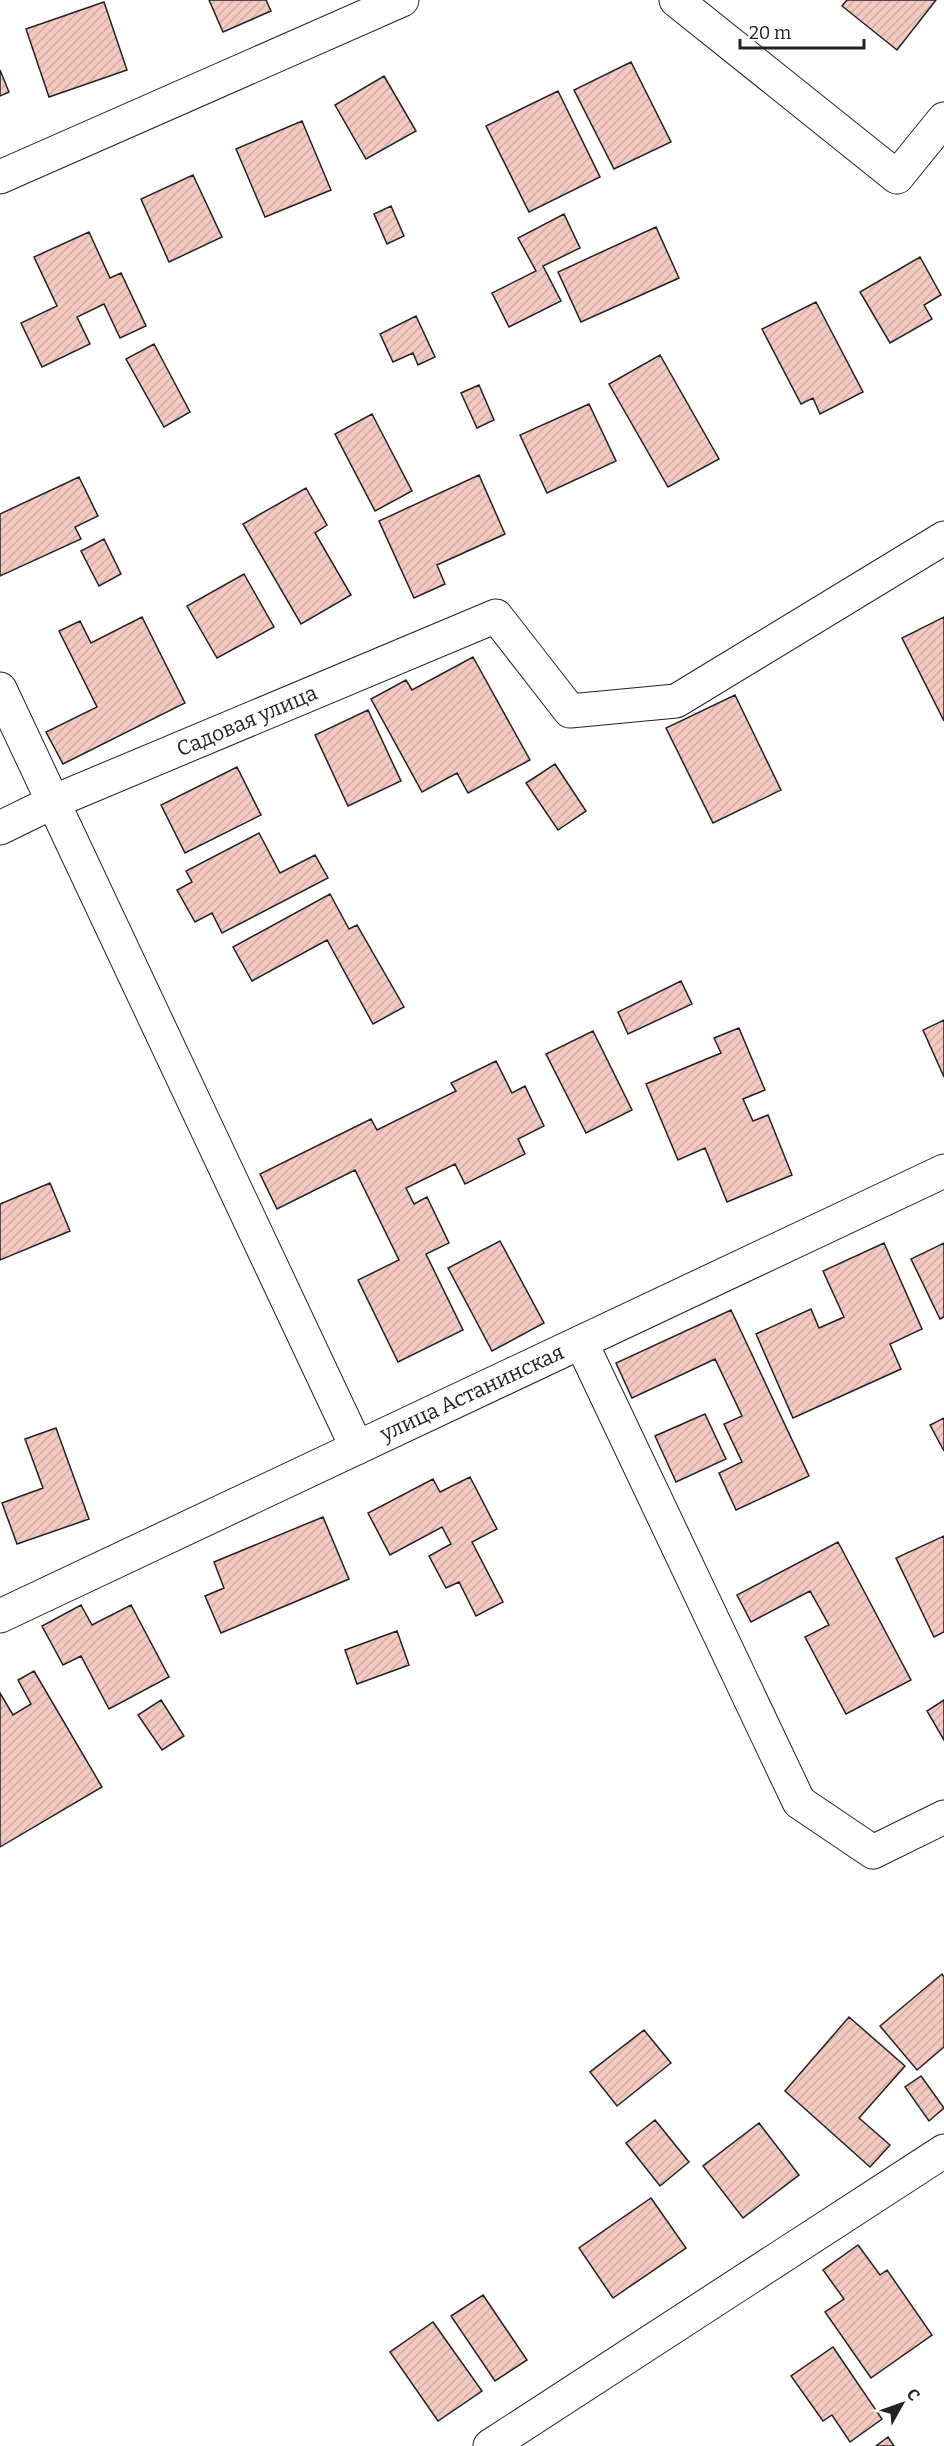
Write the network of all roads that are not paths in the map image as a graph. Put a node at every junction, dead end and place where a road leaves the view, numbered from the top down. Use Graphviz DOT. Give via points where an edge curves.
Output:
graph roads {
  1 [pos="402,0"];
  2 [pos="676,0"];
  3 [pos="944,119"];
  4 [pos="0,177"];
  5 [pos="944,538"];
  6 [pos="0,689"];
  7 [pos="55,801"];
  8 [pos="0,828"];
  9 [pos="944,1171"];
  10 [pos="581,1342"];
  11 [pos="357,1448"];
  12 [pos="0,1616"];
  13 [pos="944,1817"];
  14 [pos="944,2151"];
  15 [pos="490,2446"];
  1 -- 4 [label="street"];
  2 -- 3 [label="street" via="897,177"];
  5 -- 7 [label="street, Садовая улица" via="676,701 570,711 496,616"];
  6 -- 7 [label="street"];
  7 -- 8 [label="street, Садовая улица"];
  7 -- 11 [label="street"];
  9 -- 10 [label="street, улица Астанинская"];
  10 -- 11 [label="street, улица Астанинская"];
  10 -- 13 [label="street" via="800,1802 873,1851"];
  11 -- 12 [label="street, улица Астанинская"];
  14 -- 15 [label="street"];
}
